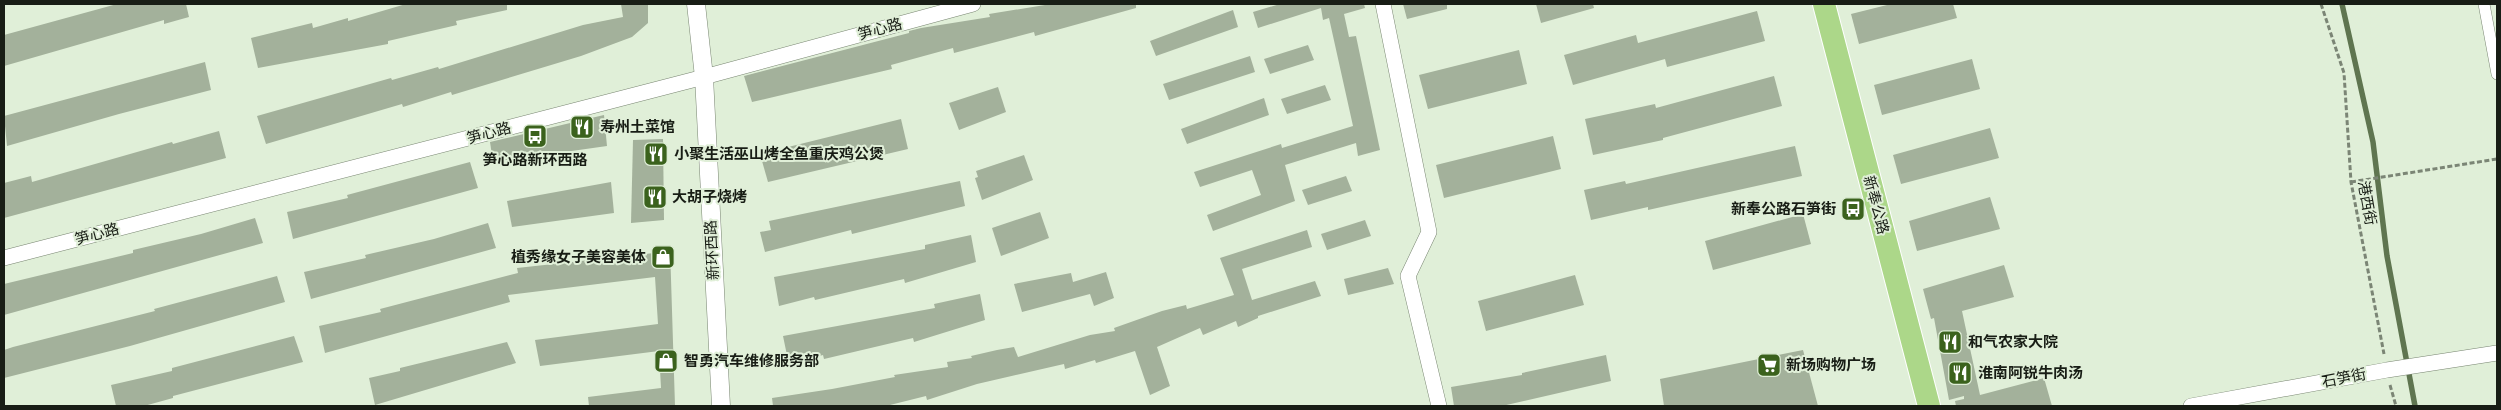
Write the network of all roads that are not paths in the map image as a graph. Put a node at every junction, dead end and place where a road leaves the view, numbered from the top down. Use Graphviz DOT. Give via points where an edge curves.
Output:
graph roads {
  1 [pos="696,4"];
  2 [pos="972,4"];
  3 [pos="1383,4"];
  4 [pos="1824,4"];
  5 [pos="2484,4"];
  6 [pos="2497,74"];
  7 [pos="704,77"];
  8 [pos="4,258"];
  9 [pos="2497,353"];
  10 [pos="721,406"];
  11 [pos="1439,406"];
  12 [pos="1929,406"];
  13 [pos="2191,406"];
  1 -- 7 [label="street, 新环西路"];
  2 -- 7 [label="street, 笋心路"];
  3 -- 11 [label="street" via="1429,232 1408,276"];
  4 -- 12 [label="main road, 新奉公路"];
  5 -- 6 [label="street"];
  7 -- 8 [label="street, 笋心路"];
  7 -- 10 [label="street, 新环西路"];
  9 -- 13 [label="street, 石笋街"];
}
